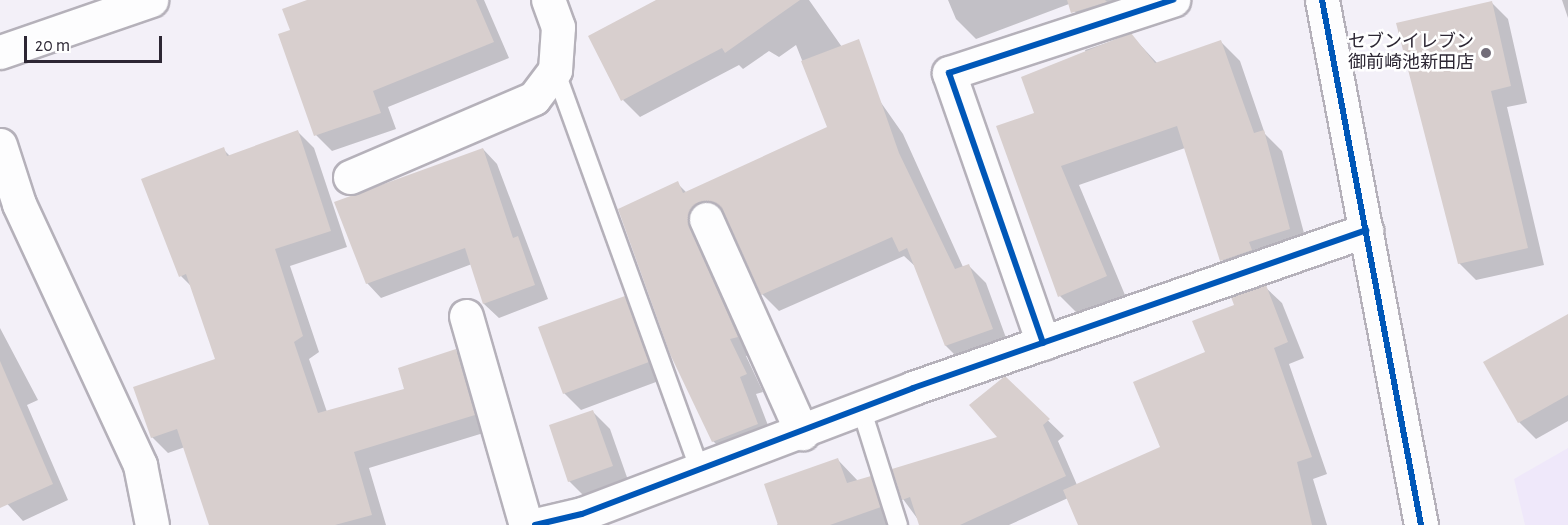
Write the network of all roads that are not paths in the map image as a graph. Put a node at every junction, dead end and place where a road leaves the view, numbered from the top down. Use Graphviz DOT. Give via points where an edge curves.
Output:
graph roads {
  1 [pos="151,0"];
  2 [pos="548,0"];
  3 [pos="1173,0"];
  4 [pos="1322,0"];
  5 [pos="0,52"];
  6 [pos="555,70"];
  7 [pos="0,144"];
  8 [pos="350,177"];
  9 [pos="706,219"];
  10 [pos="1366,230"];
  11 [pos="466,316"];
  12 [pos="1044,343"];
  13 [pos="862,411"];
  14 [pos="802,433"];
  15 [pos="700,471"];
  16 [pos="601,516"];
  17 [pos="152,525"];
  18 [pos="526,525"];
  19 [pos="535,525"];
  20 [pos="898,525"];
  21 [pos="1421,525"];
  1 -- 5 [label="street"];
  2 -- 6 [label="street" via="558,27"];
  3 -- 12 [label="street" via="949,73"];
  4 -- 10 [label="street"];
  6 -- 8 [label="street" via="534,98"];
  6 -- 15 [label="lane"];
  7 -- 17 [label="street" via="19,204 140,465"];
  9 -- 14 [label="street"];
  10 -- 12 [label="street"];
  10 -- 21 [label="street"];
  11 -- 18 [label="street"];
  12 -- 13 [label="street"];
  13 -- 14 [label="street"];
  13 -- 20 [label="lane"];
  14 -- 15 [label="street"];
  15 -- 16 [label="street"];
  16 -- 19 [label="street"];
}
